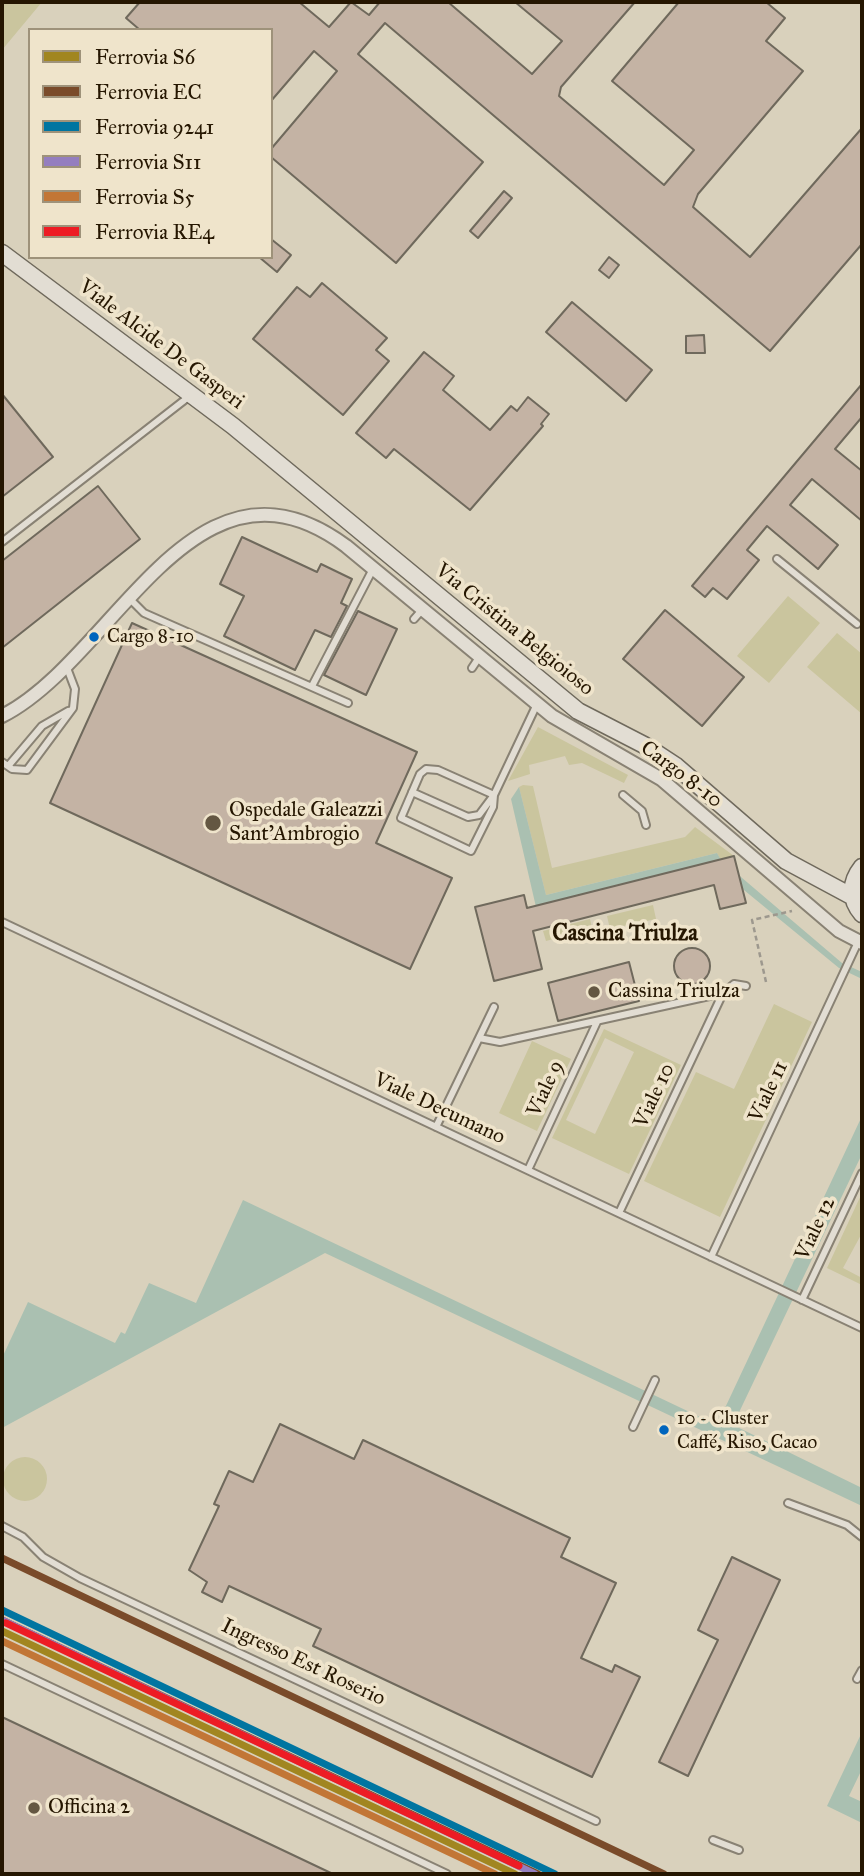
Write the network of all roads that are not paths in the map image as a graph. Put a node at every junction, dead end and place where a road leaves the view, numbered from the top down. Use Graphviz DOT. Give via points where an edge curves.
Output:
graph roads {
  1 [pos="2,253"];
  2 [pos="192,395"];
  3 [pos="260,447"];
  4 [pos="2,542"];
  5 [pos="777,559"];
  6 [pos="374,567"];
  7 [pos="130,599"];
  8 [pos="424,608"];
  9 [pos="414,619"];
  10 [pos="857,624"];
  11 [pos="480,656"];
  12 [pos="67,668"];
  13 [pos="472,668"];
  14 [pos="312,686"];
  15 [pos="348,703"];
  16 [pos="537,704"];
  17 [pos="73,708"];
  18 [pos="2,716"];
  19 [pos="5,764"];
  20 [pos="412,792"];
  21 [pos="494,795"];
  22 [pos="622,795"];
  23 [pos="646,825"];
  24 [pos="862,868"];
  25 [pos="819,878"];
  26 [pos="853,897"];
  27 [pos="862,914"];
  28 [pos="2,922"];
  29 [pos="860,943"];
  30 [pos="746,986"];
  31 [pos="723,993"];
  32 [pos="494,1007"];
  33 [pos="597,1022"];
  34 [pos="479,1038"];
  35 [pos="436,1127"];
  36 [pos="528,1170"];
  37 [pos="862,1172"];
  38 [pos="619,1213"];
  39 [pos="711,1257"];
  40 [pos="802,1300"];
  41 [pos="862,1328"];
  42 [pos="655,1380"];
  43 [pos="633,1427"];
  44 [pos="788,1503"];
  45 [pos="2,1526"];
  46 [pos="862,1537"];
  47 [pos="2,1664"];
  48 [pos="862,1670"];
  49 [pos="858,1679"];
  50 [pos="596,1821"];
  51 [pos="713,1840"];
  52 [pos="739,1850"];
  53 [pos="447,1874"];
  1 -- 2 [label="street, Viale Alcide De Gasperi"];
  2 -- 3 [label="street, Viale Alcide De Gasperi"];
  2 -- 4 [label="lane"];
  3 -- 25 [label="street, Via Cristina Belgioioso" via="569,704 676,766 786,861"];
  5 -- 10 [label="lane"];
  6 -- 7 [label="street, Cargo 8-10" via="333,536 291,517 234,518 215,524 179,549"];
  6 -- 8 [label="street, Cargo 8-10"];
  6 -- 14 [label="lane"];
  7 -- 12 [label="street, Cargo 8-10"];
  7 -- 14 [label="lane" via="144,613"];
  8 -- 9 [label="lane"];
  8 -- 11 [label="street, Cargo 8-10"];
  11 -- 13 [label="lane"];
  11 -- 16 [label="street, Cargo 8-10"];
  12 -- 17 [label="lane" via="75,689"];
  12 -- 18 [label="street, Cargo 8-10" via="30,700"];
  14 -- 15 [label="lane"];
  16 -- 21 [label="lane"];
  16 -- 29 [label="street, Cargo 8-10" via="566,726 661,779 839,931"];
  17 -- 19 [label="lane" via="42,726"];
  17 -- 19 [label="lane" via="27,770"];
  20 -- 21 [label="lane" via="468,817 479,814"];
  20 -- 21 [label="lane" via="422,771 432,768"];
  20 -- 21 [label="lane" via="401,818 471,851 493,807"];
  22 -- 23 [label="lane" via="642,811"];
  24 -- 25 [label="street" via="837,878"];
  24 -- 26 [label="street" via="855,877"];
  25 -- 26 [label="street, Via Cristina Belgioioso"];
  26 -- 27 [label="street"];
  28 -- 35 [label="lane, Viale Decumano"];
  29 -- 39 [label="lane, Viale 11"];
  30 -- 31 [label="lane" via="734,984"];
  31 -- 33 [label="lane"];
  31 -- 38 [label="lane, Viale 10"];
  32 -- 34 [label="lane"];
  33 -- 34 [label="lane" via="500,1042"];
  33 -- 36 [label="lane, Viale 9"];
  34 -- 35 [label="lane"];
  35 -- 36 [label="lane, Viale Decumano"];
  36 -- 38 [label="lane, Viale Decumano"];
  37 -- 40 [label="lane, Viale 12"];
  38 -- 39 [label="lane, Viale Decumano"];
  39 -- 40 [label="lane, Viale Decumano"];
  40 -- 41 [label="lane, Viale Decumano"];
  42 -- 43 [label="lane"];
  44 -- 46 [label="lane" via="847,1525"];
  45 -- 50 [label="lane, Ingresso Est Roserio" via="80,1578"];
  47 -- 53 [label="lane"];
  48 -- 49 [label="lane"];
  51 -- 52 [label="lane"];
}
